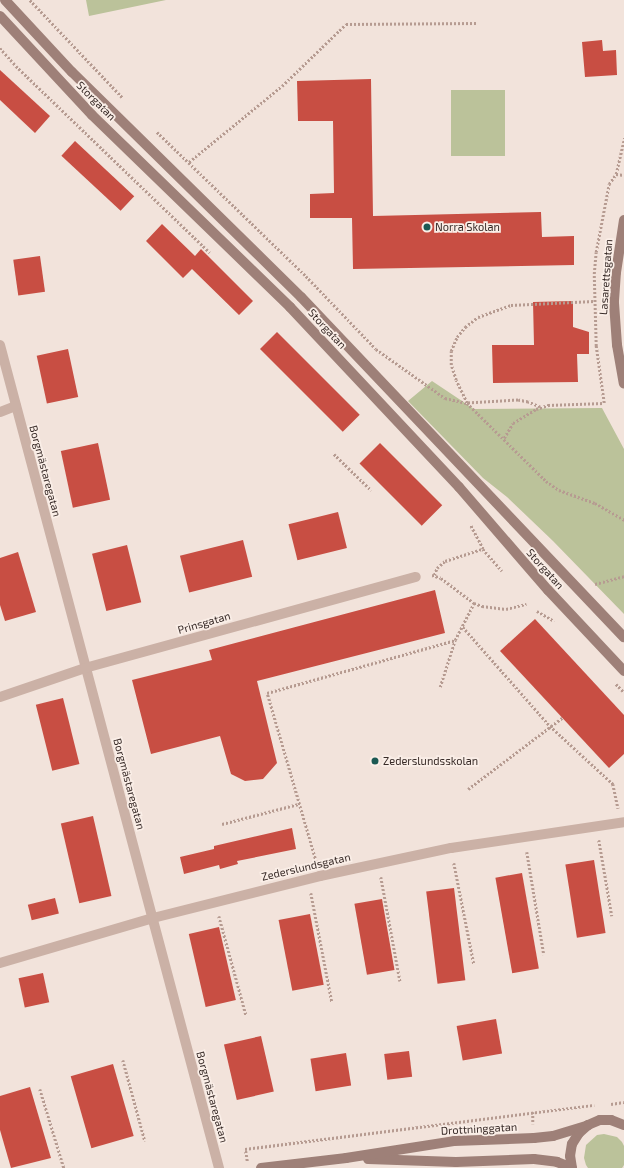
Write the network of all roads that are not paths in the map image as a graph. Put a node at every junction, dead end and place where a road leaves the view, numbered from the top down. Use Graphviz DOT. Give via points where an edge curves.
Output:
graph roads {
  1 [pos="6,0"];
  2 [pos="0,16"];
  3 [pos="624,220"];
  4 [pos="0,345"];
  5 [pos="624,383"];
  6 [pos="16,406"];
  7 [pos="0,412"];
  8 [pos="416,577"];
  9 [pos="624,638"];
  10 [pos="86,668"];
  11 [pos="624,671"];
  12 [pos="0,697"];
  13 [pos="622,822"];
  14 [pos="154,918"];
  15 [pos="0,963"];
  16 [pos="588,1125"];
  17 [pos="624,1125"];
  18 [pos="346,1158"];
  19 [pos="219,1168"];
  20 [pos="261,1168"];
  21 [pos="572,1168"];
  1 -- 9 [label="main road, Storgatan" via="72,72 301,297"];
  2 -- 11 [label="main road, Storgatan" via="92,115 290,307 459,487 548,590"];
  3 -- 5 [label="main road, Lasarettsgatan" via="614,303 617,345"];
  4 -- 6 [label="street, Borgmästaregatan"];
  6 -- 7 [label="street"];
  6 -- 10 [label="street, Borgmästaregatan"];
  8 -- 10 [label="street, Prinsgatan"];
  10 -- 12 [label="street, Prinsgatan"];
  10 -- 14 [label="street, Borgmästaregatan"];
  13 -- 14 [label="street, Zederslundsgatan" via="451,848 308,878"];
  14 -- 15 [label="street, Zederslundsgatan"];
  14 -- 19 [label="street, Borgmästaregatan"];
  16 -- 17 [label="main road, Drottninggatan" via="600,1120 611,1120"];
  16 -- 18 [label="main road, Drottninggatan" via="553,1136 454,1141"];
  16 -- 21 [label="main road" via="578,1133 572,1144"];
  18 -- 20 [label="main road, Drottninggatan"];
  18 -- 21 [label="main road, Drottninggatan" via="456,1162 534,1159 557,1162"];
}
